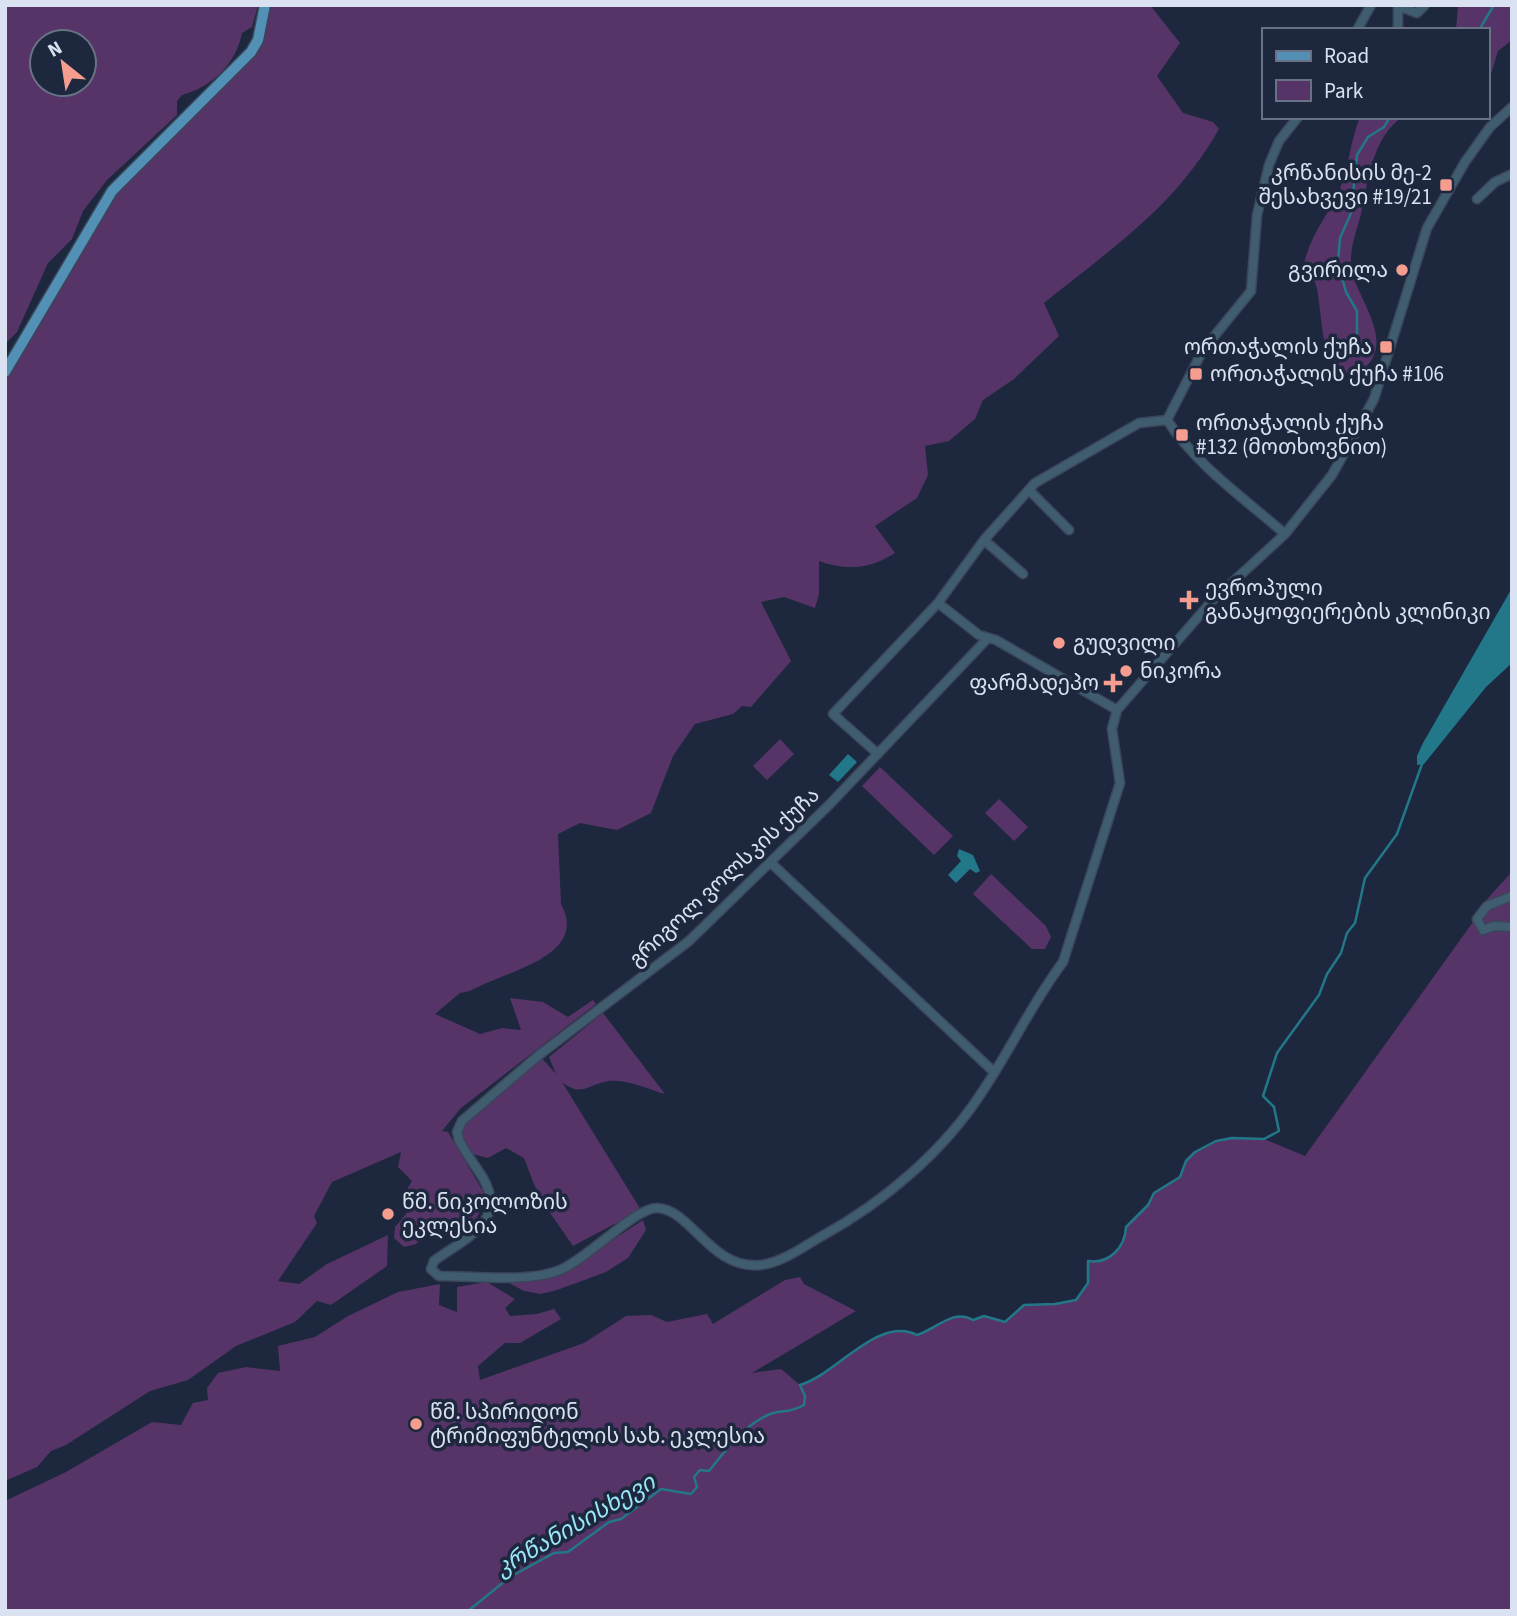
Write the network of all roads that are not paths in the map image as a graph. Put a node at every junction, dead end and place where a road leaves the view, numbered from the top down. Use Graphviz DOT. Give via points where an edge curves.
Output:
graph roads {
  1 [pos="265,5"];
  2 [pos="1371,5"];
  3 [pos="1425,5"];
  4 [pos="1398,6"];
  5 [pos="1358,28"];
  6 [pos="1398,28"];
  7 [pos="1512,107"];
  8 [pos="1296,119"];
  9 [pos="1511,176"];
  10 [pos="1477,199"];
  11 [pos="5,372"];
  12 [pos="1167,420"];
  13 [pos="1029,490"];
  14 [pos="1069,530"];
  15 [pos="1285,534"];
  16 [pos="984,540"];
  17 [pos="1023,574"];
  18 [pos="938,603"];
  19 [pos="987,639"];
  20 [pos="1117,709"];
  21 [pos="878,754"];
  22 [pos="771,863"];
  23 [pos="1512,896"];
  24 [pos="1512,927"];
  25 [pos="994,1072"];
  1 -- 11 [label="main road" via="251,52 126,173 103,203"];
  2 -- 5 [label="street"];
  3 -- 4 [label="street" via="1416,13"];
  4 -- 6 [label="street"];
  7 -- 15 [label="street" via="1490,127 1433,216 1367,416 1332,475"];
  8 -- 12 [label="street" via="1279,141 1269,165 1257,215 1251,291 1203,349"];
  9 -- 10 [label="street" via="1495,182"];
  12 -- 13 [label="street" via="1139,423 1051,472"];
  12 -- 15 [label="street" via="1224,483"];
  13 -- 14 [label="street"];
  13 -- 16 [label="street"];
  15 -- 20 [label="street" via="1212,601"];
  16 -- 17 [label="street"];
  16 -- 18 [label="street"];
  18 -- 19 [label="street"];
  18 -- 21 [label="street" via="833,714"];
  19 -- 20 [label="street"];
  19 -- 21 [label="street, გრიგოლ ვოლსკის ქუჩა"];
  20 -- 25 [label="street" via="1112,729 1120,783 1063,962"];
  21 -- 22 [label="street, გრიგოლ ვოლსკის ქუჩა"];
  22 -- 25 [label="street"];
  22 -- 25 [label="street, გრიგოლ ვოლსკის ქუჩა" via="689,941 539,1055 462,1121 459,1140 492,1197 492,1209 485,1222 434,1261 431,1269 439,1276 537,1276 561,1270 644,1210 656,1208 670,1210 730,1261 760,1266 778,1260 850,1222 899,1183 948,1136"];
  23 -- 24 [label="street" via="1487,906 1477,919 1483,930"];
}
